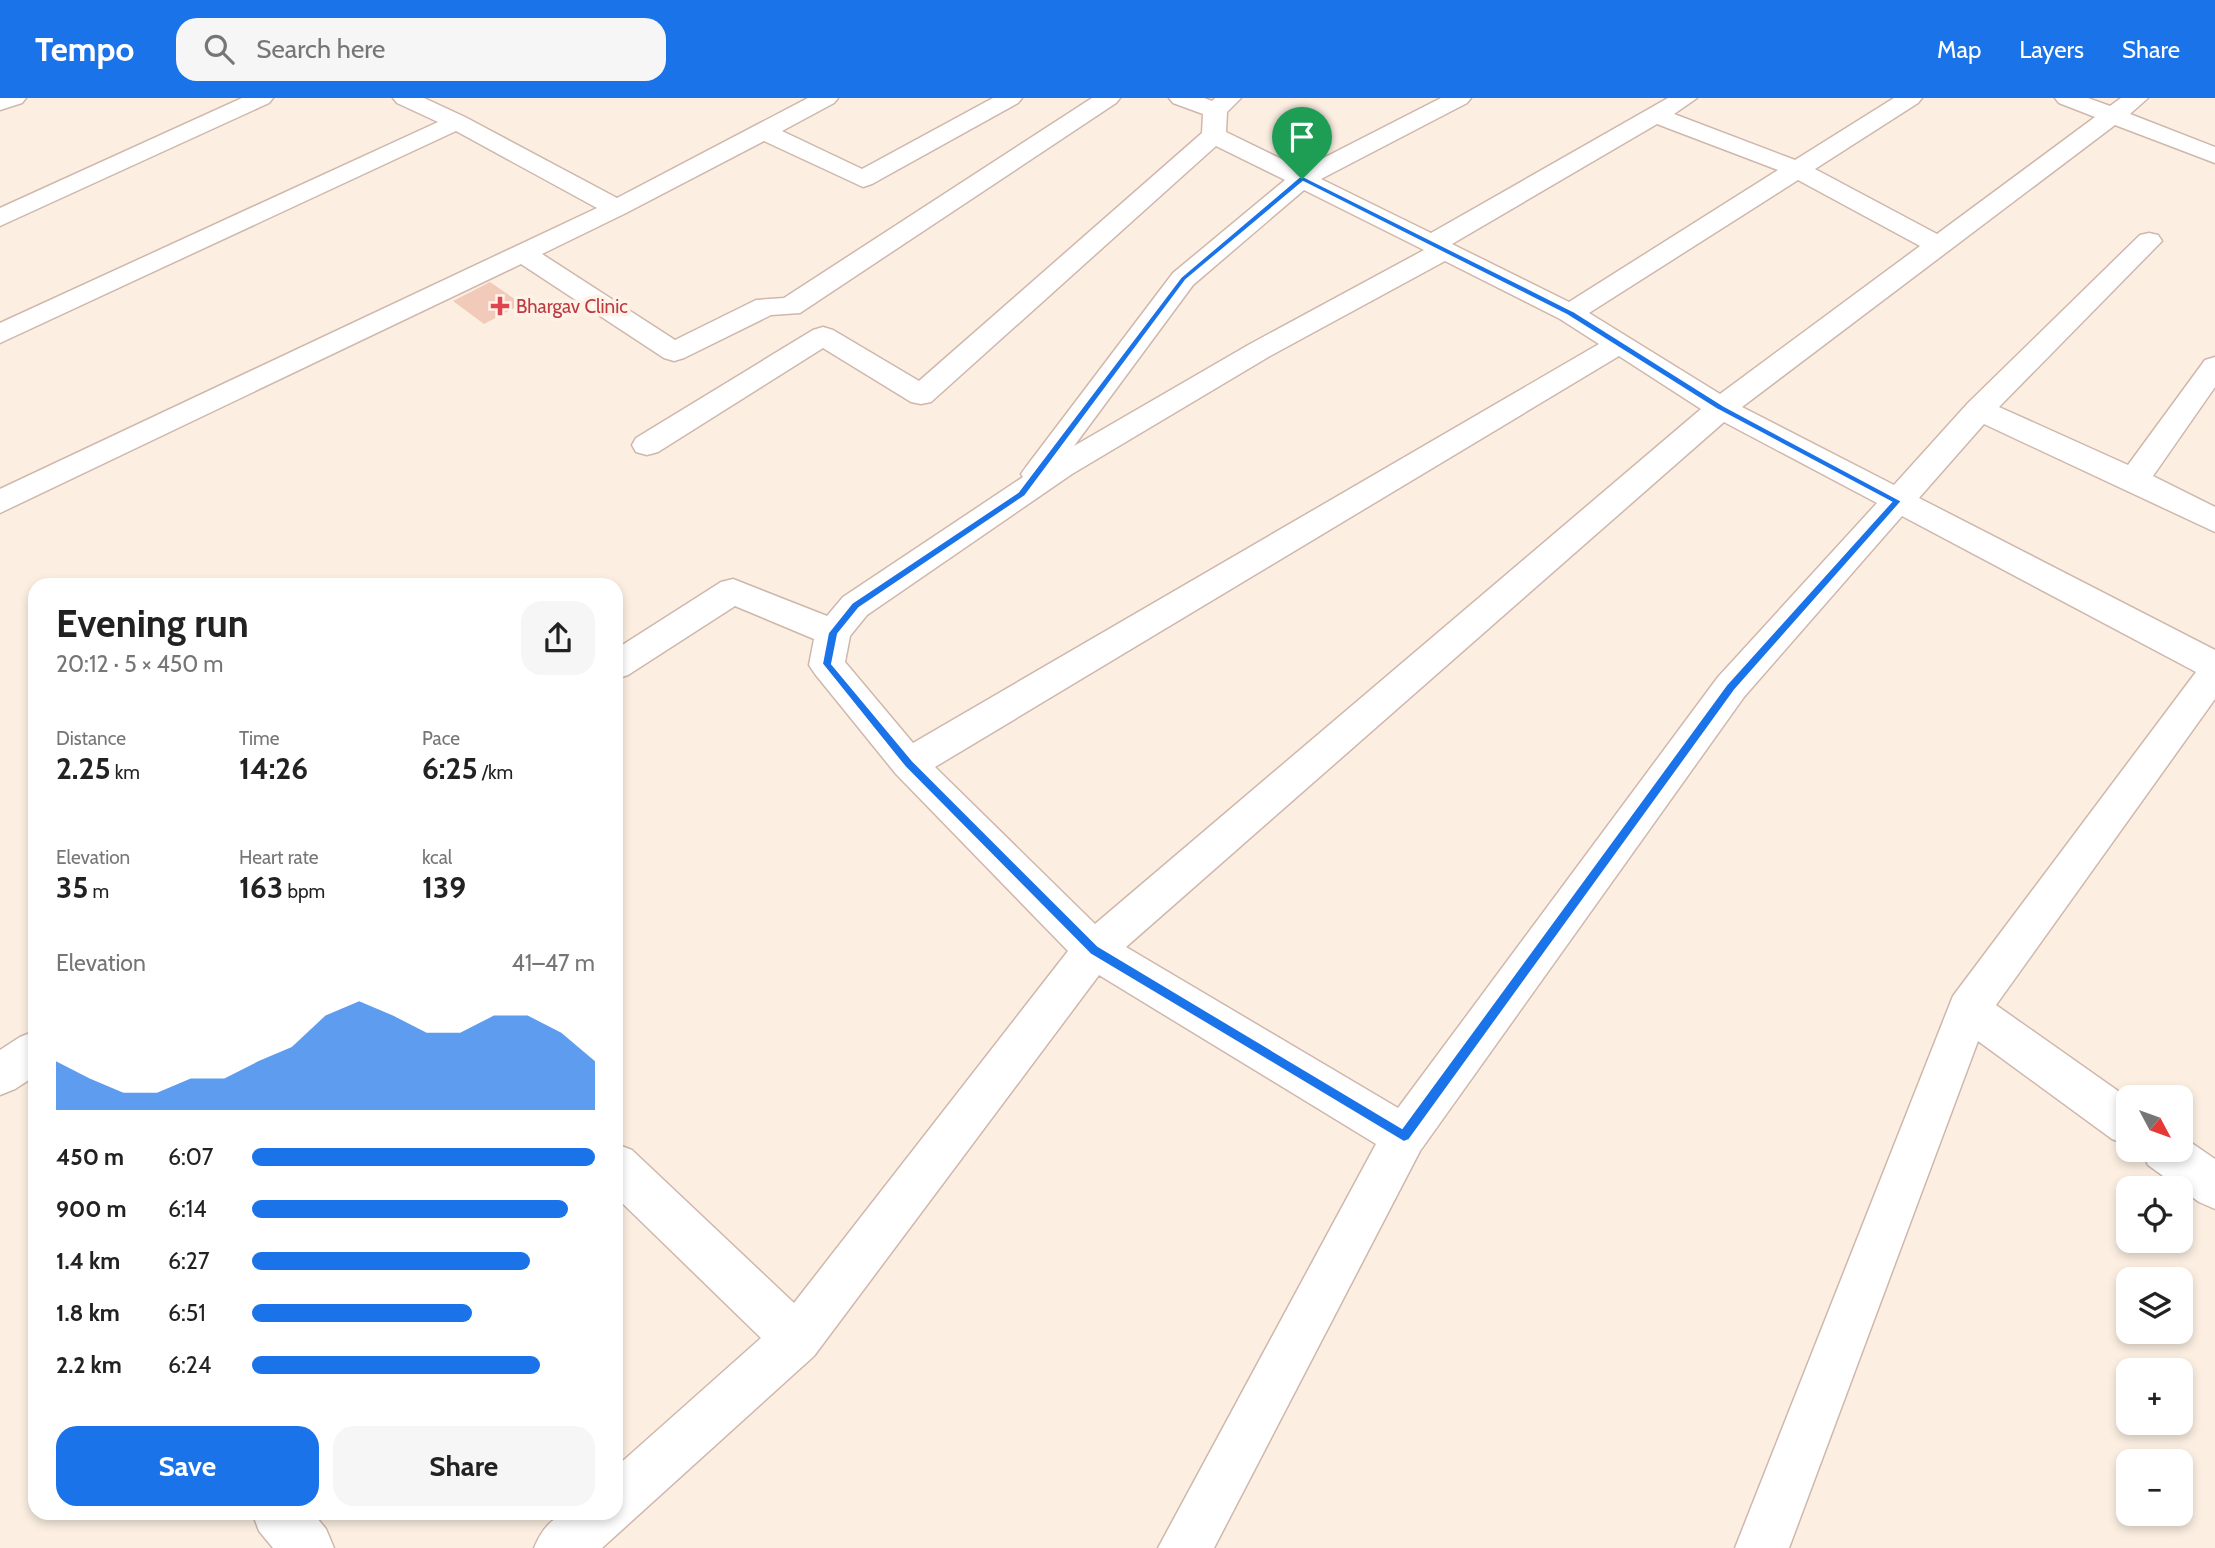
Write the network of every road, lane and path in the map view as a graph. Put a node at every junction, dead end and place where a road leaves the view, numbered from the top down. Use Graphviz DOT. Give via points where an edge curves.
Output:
graph roads {
  1 [pos="14,98"];
  2 [pos="261,98"];
  3 [pos="405,98"];
  4 [pos="826,98"];
  5 [pos="1010,98"];
  6 [pos="1108,98"];
  7 [pos="1181,98"];
  8 [pos="1459,98"];
  9 [pos="1685,98"];
  10 [pos="1910,98"];
  11 [pos="2067,98"];
  12 [pos="0,103"];
  13 [pos="2125,106"];
  14 [pos="1219,114"];
  15 [pos="1654,116"];
  16 [pos="457,122"];
  17 [pos="763,131"];
  18 [pos="2215,156"];
  19 [pos="1797,169"];
  20 [pos="1302,179"];
  21 [pos="617,208"];
  22 [pos="0,218"];
  23 [pos="2149,241"];
  24 [pos="1937,244"];
  25 [pos="1438,247"];
  26 [pos="523,253"];
  27 [pos="1570,313"];
  28 [pos="0,334"];
  29 [pos="1619,344"];
  30 [pos="2215,366"];
  31 [pos="1721,408"];
  32 [pos="1979,410"];
  33 [pos="646,445"];
  34 [pos="2134,480"];
  35 [pos="1022,494"];
  36 [pos="1897,501"];
  37 [pos="0,502"];
  38 [pos="2215,521"];
  39 [pos="833,633"];
  40 [pos="623,662"];
  41 [pos="2215,666"];
  42 [pos="2215,672"];
  43 [pos="909,764"];
  44 [pos="1094,950"];
  45 [pos="1968,1010"];
  46 [pos="28,1056"];
  47 [pos="0,1075"];
  48 [pos="2116,1115"];
  49 [pos="1404,1136"];
  50 [pos="2181,1162"];
  51 [pos="623,1173"];
  52 [pos="2215,1186"];
  53 [pos="797,1339"];
  54 [pos="623,1496"];
  55 [pos="284,1520"];
  56 [pos="594,1520"];
  57 [pos="307,1548"];
  58 [pos="561,1548"];
  59 [pos="1185,1548"];
  60 [pos="1762,1548"];
  1 -- 12 [label="street"];
  2 -- 22 [label="street"];
  3 -- 16 [label="street"];
  4 -- 17 [label="street"];
  5 -- 17 [label="street" via="863,179"];
  6 -- 26 [label="street" via="790,307 766,306 674,352"];
  7 -- 14 [label="street"];
  8 -- 20 [label="street"];
  9 -- 15 [label="street"];
  10 -- 19 [label="street"];
  11 -- 13 [label="street"];
  13 -- 18 [label="street"];
  13 -- 24 [label="street"];
  14 -- 20 [label="street"];
  14 -- 33 [label="street" via="921,395 823,335"];
  15 -- 19 [label="street"];
  15 -- 25 [label="street"];
  16 -- 21 [label="street"];
  16 -- 28 [label="street"];
  17 -- 21 [label="street"];
  19 -- 24 [label="street"];
  19 -- 27 [label="street"];
  20 -- 25 [label="street"];
  20 -- 35 [label="street" via="1183,279"];
  21 -- 26 [label="street"];
  23 -- 32 [label="street"];
  24 -- 31 [label="street"];
  25 -- 27 [label="street"];
  25 -- 35 [label="street"];
  26 -- 37 [label="street"];
  27 -- 29 [label="street"];
  29 -- 31 [label="street"];
  29 -- 43 [label="street"];
  30 -- 34 [label="street"];
  31 -- 36 [label="street"];
  31 -- 44 [label="street"];
  32 -- 34 [label="street"];
  32 -- 36 [label="street"];
  34 -- 38 [label="street"];
  35 -- 39 [label="street" via="855,606"];
  36 -- 41 [label="street"];
  36 -- 49 [label="street" via="1731,687"];
  39 -- 40 [label="street" via="733,591"];
  39 -- 43 [label="street" via="827,664"];
  42 -- 45 [label="street"];
  43 -- 44 [label="street"];
  44 -- 49 [label="street"];
  44 -- 53 [label="street"];
  45 -- 48 [label="street"];
  45 -- 60 [label="street"];
  46 -- 47 [label="street"];
  49 -- 59 [label="street"];
  50 -- 52 [label="street"];
  51 -- 53 [label="street"];
  53 -- 54 [label="street"];
  55 -- 57 [label="street"];
  56 -- 58 [label="street"];
}
